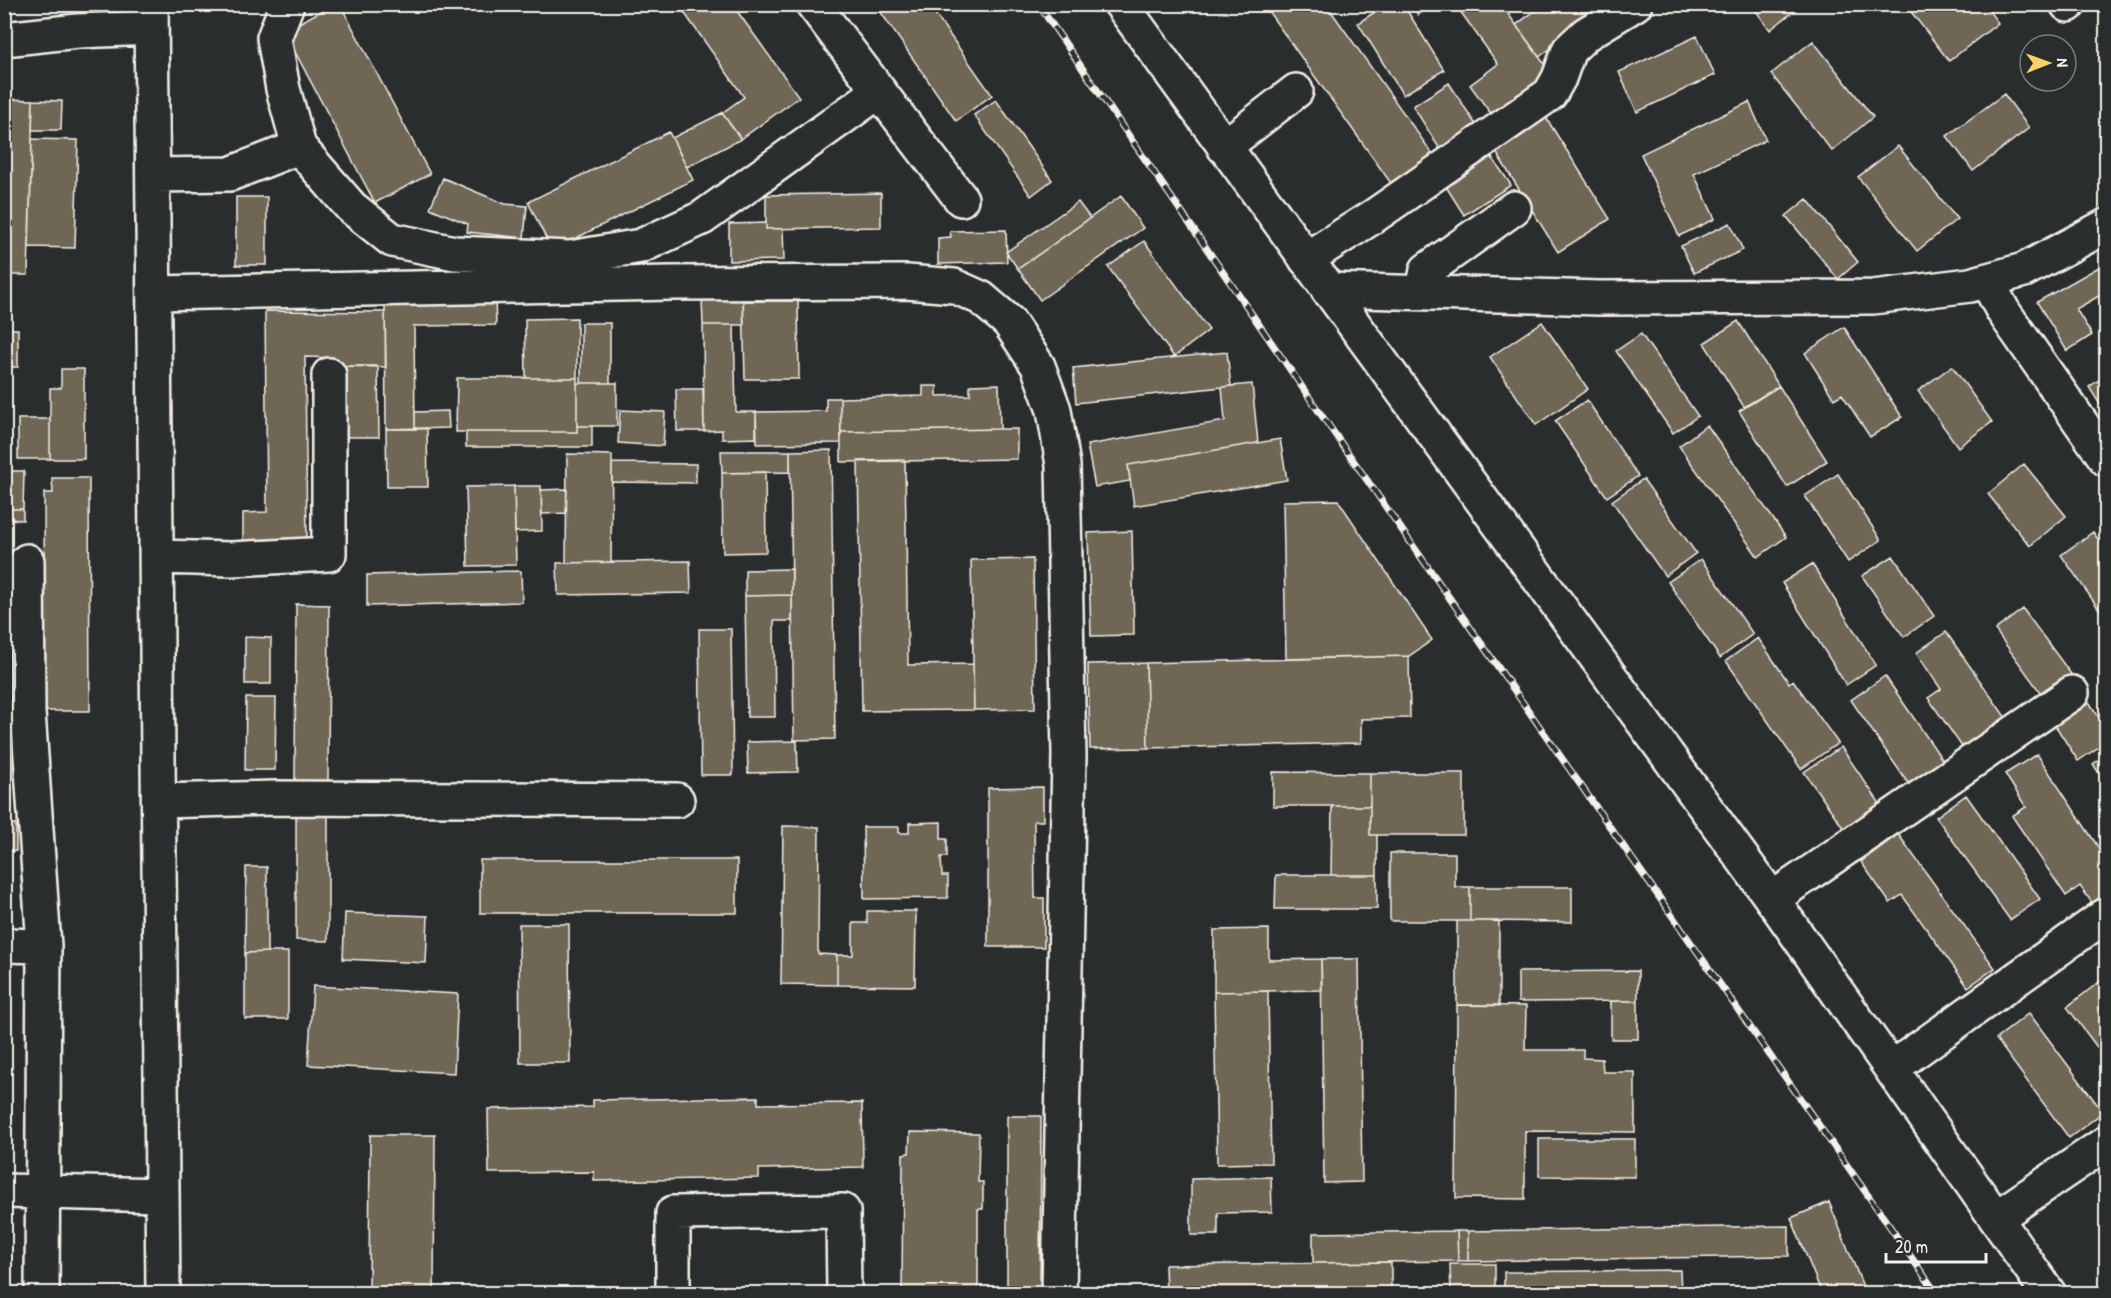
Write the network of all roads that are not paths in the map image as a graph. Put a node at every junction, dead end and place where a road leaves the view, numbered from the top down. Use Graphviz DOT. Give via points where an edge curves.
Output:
graph roads {
  1 [pos="286,4"];
  2 [pos="813,4"];
  3 [pos="1121,4"];
  4 [pos="1635,4"];
  5 [pos="151,16"];
  6 [pos="4,39"];
  7 [pos="1296,91"];
  8 [pos="878,92"];
  9 [pos="299,147"];
  10 [pos="1224,147"];
  11 [pos="153,175"];
  12 [pos="961,199"];
  13 [pos="1514,208"];
  14 [pos="2106,226"];
  15 [pos="1306,259"];
  16 [pos="1987,281"];
  17 [pos="1328,290"];
  18 [pos="154,292"];
  19 [pos="1423,292"];
  20 [pos="329,375"];
  21 [pos="2106,459"];
  22 [pos="157,557"];
  23 [pos="27,561"];
  24 [pos="2072,693"];
  25 [pos="677,800"];
  26 [pos="159,801"];
  27 [pos="1772,899"];
  28 [pos="2106,915"];
  29 [pos="4,945"];
  30 [pos="44,946"];
  31 [pos="1892,1068"];
  32 [pos="2106,1143"];
  33 [pos="4,1191"];
  34 [pos="42,1192"];
  35 [pos="162,1195"];
  36 [pos="1996,1218"];
  37 [pos="42,1293"];
  38 [pos="163,1293"];
  39 [pos="673,1293"];
  40 [pos="844,1293"];
  41 [pos="1059,1293"];
  42 [pos="2049,1293"];
  1 -- 9 [label="street" via="274,38"];
  2 -- 8 [label="street"];
  3 -- 10 [label="street"];
  4 -- 15 [label="street" via="1586,34 1569,50 1550,94"];
  5 -- 6 [label="street" via="78,31"];
  5 -- 11 [label="street"];
  7 -- 10 [label="street"];
  8 -- 9 [label="street" via="702,218 641,246 570,258 455,253 392,240 351,207"];
  8 -- 12 [label="street"];
  9 -- 11 [label="street" via="230,174"];
  10 -- 15 [label="street"];
  11 -- 18 [label="street"];
  13 -- 19 [label="street" via="1427,270"];
  14 -- 16 [label="street" via="2024,270"];
  15 -- 17 [label="street"];
  16 -- 19 [label="street" via="1873,297 1599,298"];
  16 -- 21 [label="street" via="2003,311"];
  17 -- 19 [label="street"];
  17 -- 27 [label="street"];
  18 -- 22 [label="street"];
  18 -- 41 [label="street" via="907,282 954,286 981,298 1009,322 1038,366 1054,410 1063,465 1069,755"];
  20 -- 22 [label="street" via="329,554 231,559"];
  22 -- 26 [label="street"];
  23 -- 30 [label="street" via="28,712"];
  24 -- 27 [label="street"];
  25 -- 26 [label="street"];
  26 -- 35 [label="street"];
  27 -- 31 [label="street"];
  28 -- 31 [label="street"];
  29 -- 30 [label="street"];
  30 -- 34 [label="street"];
  31 -- 36 [label="street"];
  32 -- 36 [label="street"];
  33 -- 34 [label="street"];
  34 -- 35 [label="street"];
  34 -- 37 [label="street"];
  35 -- 38 [label="street"];
  36 -- 42 [label="street"];
  39 -- 40 [label="street" via="673,1213 843,1211"];
}
